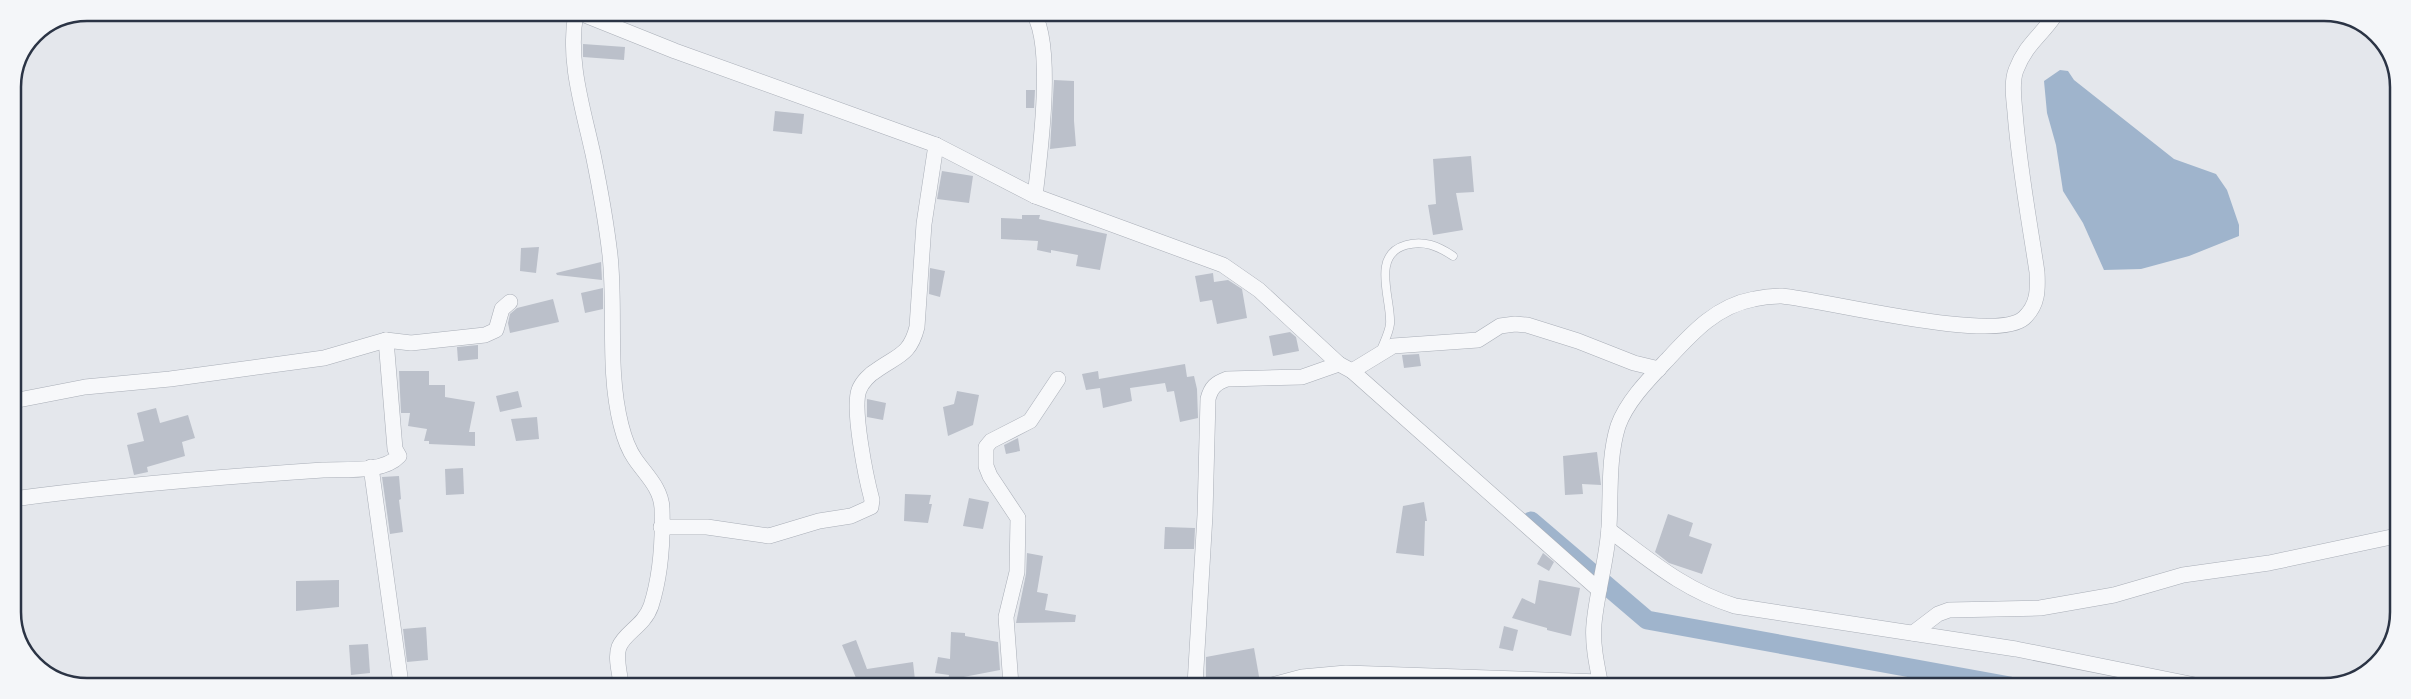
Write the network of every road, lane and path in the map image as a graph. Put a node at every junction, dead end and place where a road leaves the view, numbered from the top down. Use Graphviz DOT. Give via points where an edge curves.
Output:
graph roads {
  1 [pos="574,21"];
  2 [pos="600,21"];
  3 [pos="1038,21"];
  4 [pos="2050,21"];
  5 [pos="936,145"];
  6 [pos="1035,191"];
  7 [pos="1453,256"];
  8 [pos="510,302"];
  9 [pos="386,340"];
  10 [pos="1376,355"];
  11 [pos="1350,367"];
  12 [pos="1659,369"];
  13 [pos="1058,379"];
  14 [pos="21,399"];
  15 [pos="371,467"];
  16 [pos="21,497"];
  17 [pos="661,526"];
  18 [pos="1608,535"];
  19 [pos="2390,537"];
  20 [pos="1599,590"];
  21 [pos="1912,633"];
  22 [pos="400,678"];
  23 [pos="620,678"];
  24 [pos="1010,678"];
  25 [pos="1195,678"];
  26 [pos="1298,678"];
  27 [pos="1461,678"];
  28 [pos="1599,678"];
  29 [pos="2160,678"];
  1 -- 17 [label="street" via="573,55 610,255 612,354 620,422 628,448 659,495"];
  2 -- 5 [label="street"];
  3 -- 6 [label="street" via="1045,55"];
  4 -- 12 [label="street" via="2032,41 2015,73 2017,140 2038,293 2034,306 2023,319 2007,326 1989,327 1928,321 1780,296 1754,299 1732,305 1709,318"];
  5 -- 6 [label="street"];
  5 -- 17 [label="street" via="924,224 914,340 902,355 868,378 859,390 856,406 871,507 851,516 819,521 769,536 707,527"];
  6 -- 11 [label="street" via="1223,265 1259,290"];
  7 -- 10 [label="lane" via="1439,247 1419,243 1394,251 1388,259 1385,274 1390,324"];
  8 -- 9 [label="street" via="502,310 496,330 485,335 411,343"];
  9 -- 14 [label="street" via="324,358 85,387"];
  9 -- 15 [label="street" via="395,449 399,456 393,462"];
  10 -- 11 [label="street"];
  10 -- 12 [label="street" via="1406,344 1478,340 1500,326 1515,324 1527,325"];
  11 -- 20 [label="street"];
  11 -- 25 [label="street" via="1302,377 1227,379 1210,390"];
  12 -- 18 [label="street" via="1633,400 1618,426 1612,457"];
  13 -- 24 [label="street" via="1030,420 986,447 986,466 990,476 1018,518 1017,572 1006,617"];
  15 -- 16 [label="street"];
  15 -- 22 [label="street"];
  17 -- 23 [label="street" via="660,569 650,607 644,621 619,647"];
  18 -- 20 [label="street"];
  18 -- 21 [label="street" via="1708,598 1734,606"];
  19 -- 21 [label="street" via="2269,563 2183,575 2114,595 2040,608 1948,610"];
  20 -- 28 [label="street" via="1594,626"];
  21 -- 29 [label="street" via="2016,649"];
  26 -- 27 [label="street" via="1346,673"];
}
